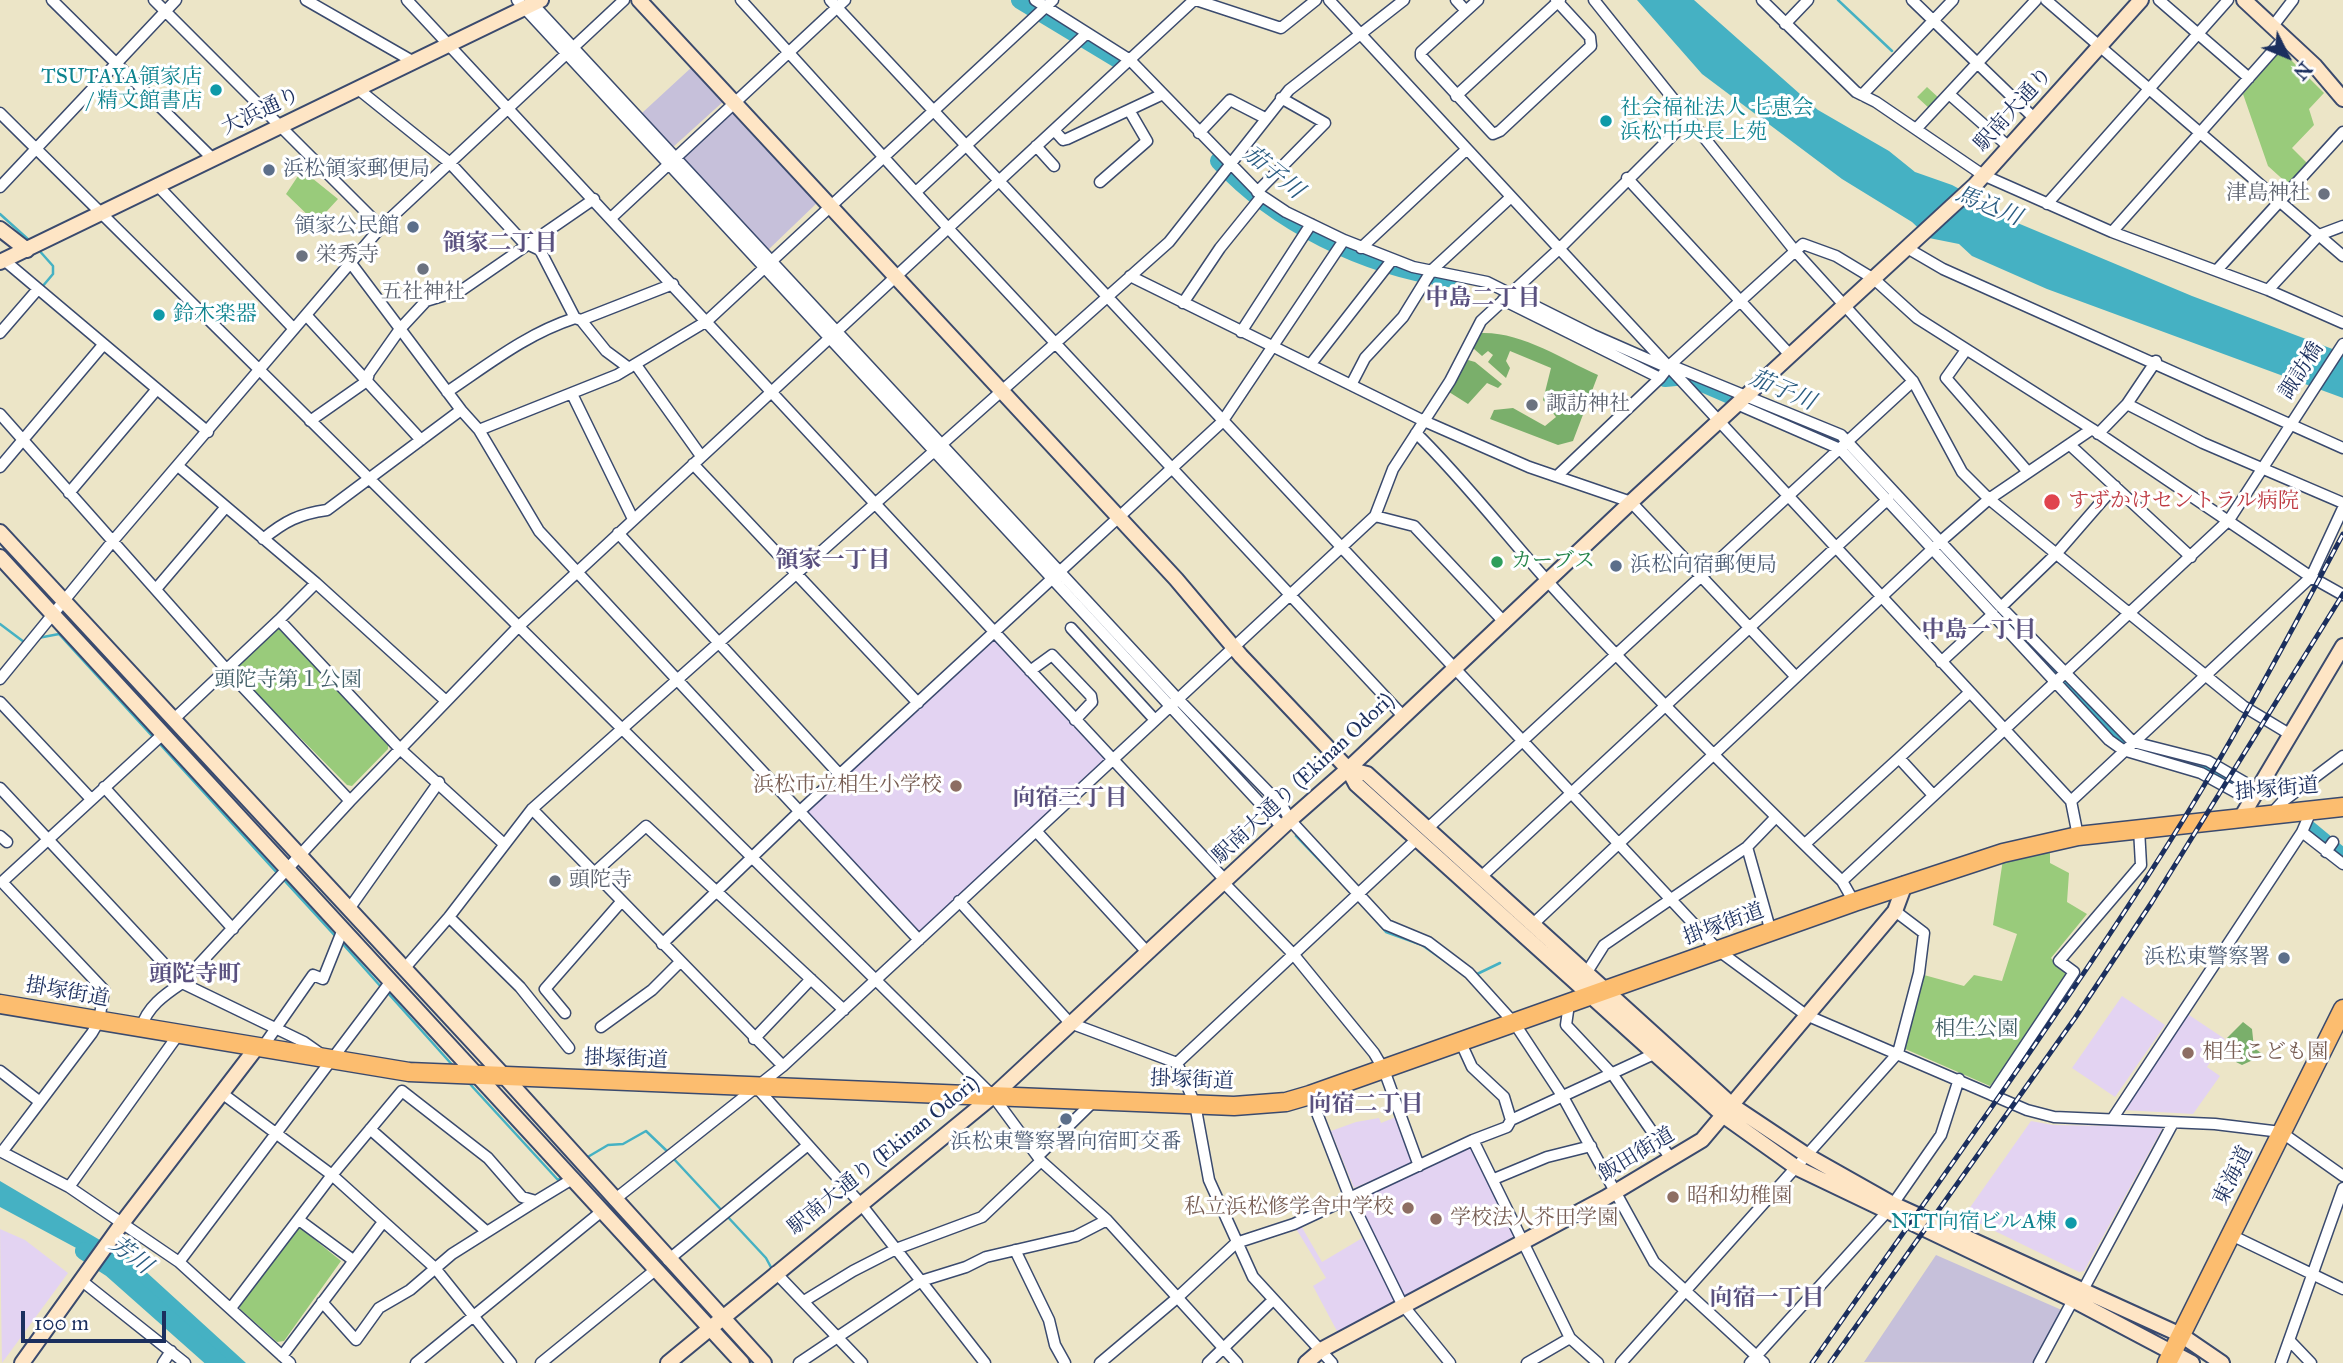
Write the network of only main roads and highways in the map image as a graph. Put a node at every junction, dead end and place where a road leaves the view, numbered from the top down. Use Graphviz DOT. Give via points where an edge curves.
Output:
graph roads {
  1 [pos="2343,807"];
  2 [pos="0,1004"];
  3 [pos="2343,1009"];
  4 [pos="2173,1350"];
  1 -- 2 [label="highway, 掛塚街道" via="2272,813 2251,802 2139,829 2078,836 2003,853 1286,1102 1234,1106 409,1072"];
  3 -- 4 [label="highway, 東海道"];
}
